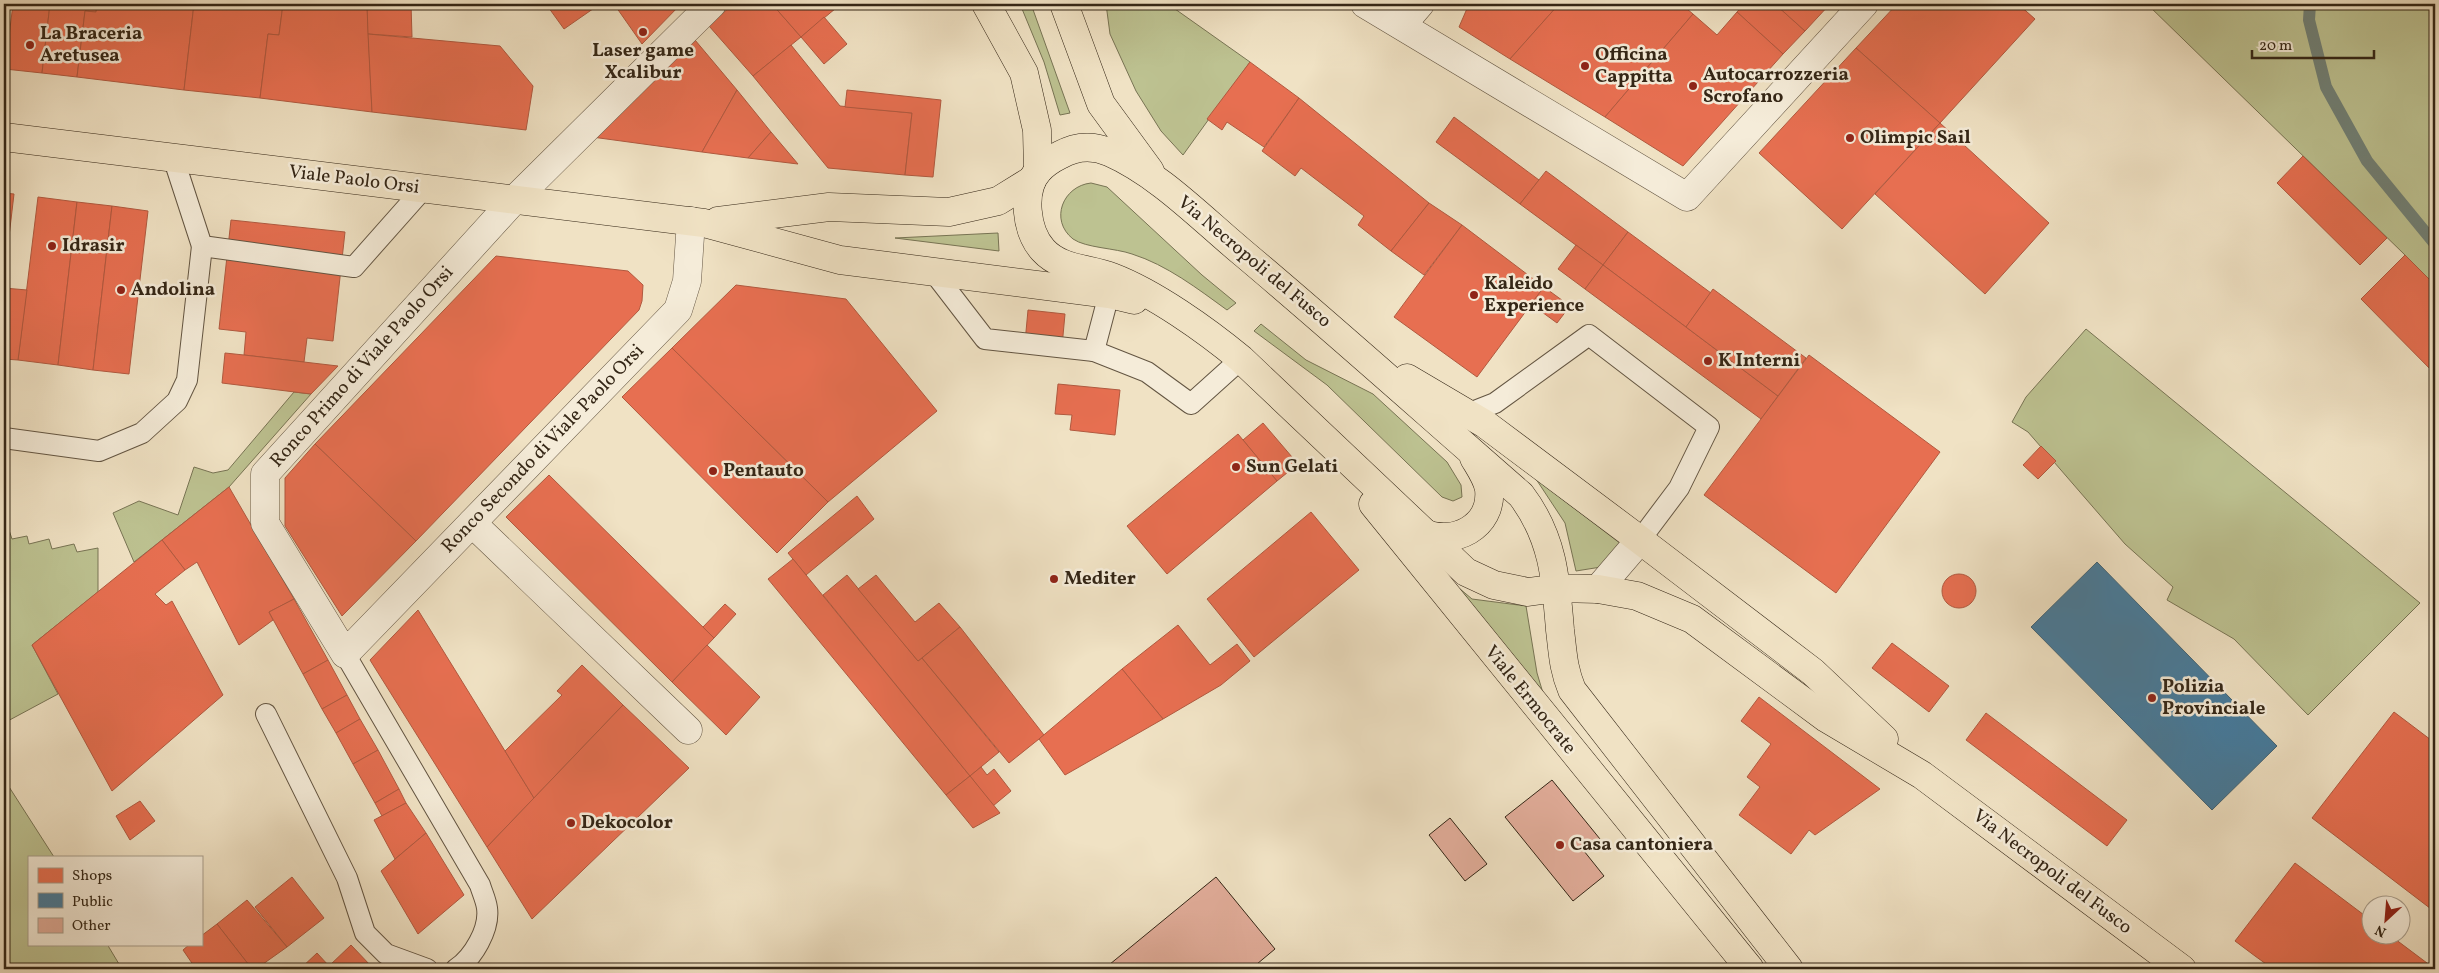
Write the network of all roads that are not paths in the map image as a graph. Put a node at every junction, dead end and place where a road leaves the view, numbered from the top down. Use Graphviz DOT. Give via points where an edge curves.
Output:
graph roads {
  1 [pos="712,4"];
  2 [pos="986,4"];
  3 [pos="1064,4"];
  4 [pos="1365,4"];
  5 [pos="1420,4"];
  6 [pos="1864,4"];
  7 [pos="1402,25"];
  8 [pos="4,136"];
  9 [pos="173,157"];
  10 [pos="1035,175"];
  11 [pos="1157,180"];
  12 [pos="424,188"];
  13 [pos="514,200"];
  14 [pos="698,222"];
  15 [pos="202,246"];
  16 [pos="935,274"];
  17 [pos="1109,294"];
  18 [pos="1171,309"];
  19 [pos="1351,343"];
  20 [pos="1094,351"];
  21 [pos="1241,359"];
  22 [pos="1467,414"];
  23 [pos="1314,428"];
  24 [pos="4,438"];
  25 [pos="1471,452"];
  26 [pos="472,523"];
  27 [pos="1422,532"];
  28 [pos="1640,540"];
  29 [pos="1557,588"];
  30 [pos="1598,589"];
  31 [pos="1561,639"];
  32 [pos="345,654"];
  33 [pos="266,714"];
  34 [pos="688,730"];
  35 [pos="1922,775"];
  36 [pos="427,969"];
  37 [pos="456,969"];
  38 [pos="1750,969"];
  39 [pos="1788,969"];
  40 [pos="2182,969"];
  1 -- 13 [label="street, Ronco Primo di Viale Paolo Orsi"];
  2 -- 10 [label="main road" via="1024,73 1037,130"];
  3 -- 11 [label="main road" via="1101,104"];
  4 -- 7 [label="street"];
  5 -- 7 [label="street"];
  6 -- 7 [label="street" via="1687,198"];
  8 -- 9 [label="main road, Viale Paolo Orsi"];
  9 -- 12 [label="main road, Viale Paolo Orsi"];
  9 -- 15 [label="lane"];
  10 -- 11 [label="main road" via="1067,150 1084,146 1108,151"];
  10 -- 14 [label="main road" via="998,201 949,212 829,207"];
  10 -- 18 [label="main road" via="1028,200 1029,219 1043,250 1078,269 1110,276"];
  11 -- 19 [label="main road, Via Necropoli del Fusco"];
  12 -- 13 [label="main road, Viale Paolo Orsi"];
  12 -- 15 [label="lane" via="354,266"];
  13 -- 14 [label="main road, Viale Paolo Orsi"];
  13 -- 32 [label="street, Ronco Primo di Viale Paolo Orsi" via="265,474 265,523"];
  14 -- 16 [label="main road" via="840,260"];
  14 -- 26 [label="street, Ronco Secondo di Viale Paolo Orsi" via="688,281 678,310"];
  15 -- 24 [label="lane" via="187,380 177,401 142,434 99,451"];
  16 -- 17 [label="main road"];
  16 -- 20 [label="lane" via="985,339"];
  17 -- 18 [label="main road"];
  17 -- 20 [label="lane"];
  18 -- 21 [label="main road" via="1207,331"];
  19 -- 22 [label="main road"];
  19 -- 25 [label="main road"];
  20 -- 21 [label="lane" via="1146,372 1191,404"];
  21 -- 23 [label="main road"];
  22 -- 28 [label="main road" via="1485,424"];
  22 -- 28 [label="lane" via="1495,403 1589,334 1709,427 1679,488"];
  23 -- 27 [label="main road"];
  23 -- 38 [label="main road, Viale Ermocrate" via="1424,569"];
  25 -- 27 [label="main road" via="1485,475 1488,488 1483,517 1470,530 1452,538"];
  25 -- 29 [label="main road" via="1520,495 1536,514 1550,549"];
  26 -- 32 [label="street, Ronco Secondo di Viale Paolo Orsi"];
  26 -- 34 [label="street"];
  27 -- 29 [label="main road" via="1466,572 1494,585 1528,592"];
  28 -- 30 [label="street"];
  28 -- 35 [label="main road" via="1814,672"];
  29 -- 30 [label="main road"];
  29 -- 31 [label="main road"];
  30 -- 31 [label="main road" via="1578,611"];
  30 -- 35 [label="main road" via="1637,596 1692,619 1826,718"];
  31 -- 39 [label="main road" via="1563,670 1572,690"];
  32 -- 37 [label="lane" via="480,885 487,909 480,943"];
  33 -- 36 [label="lane" via="346,878 365,933 386,954"];
  35 -- 40 [label="main road, Via Necropoli del Fusco"];
}
